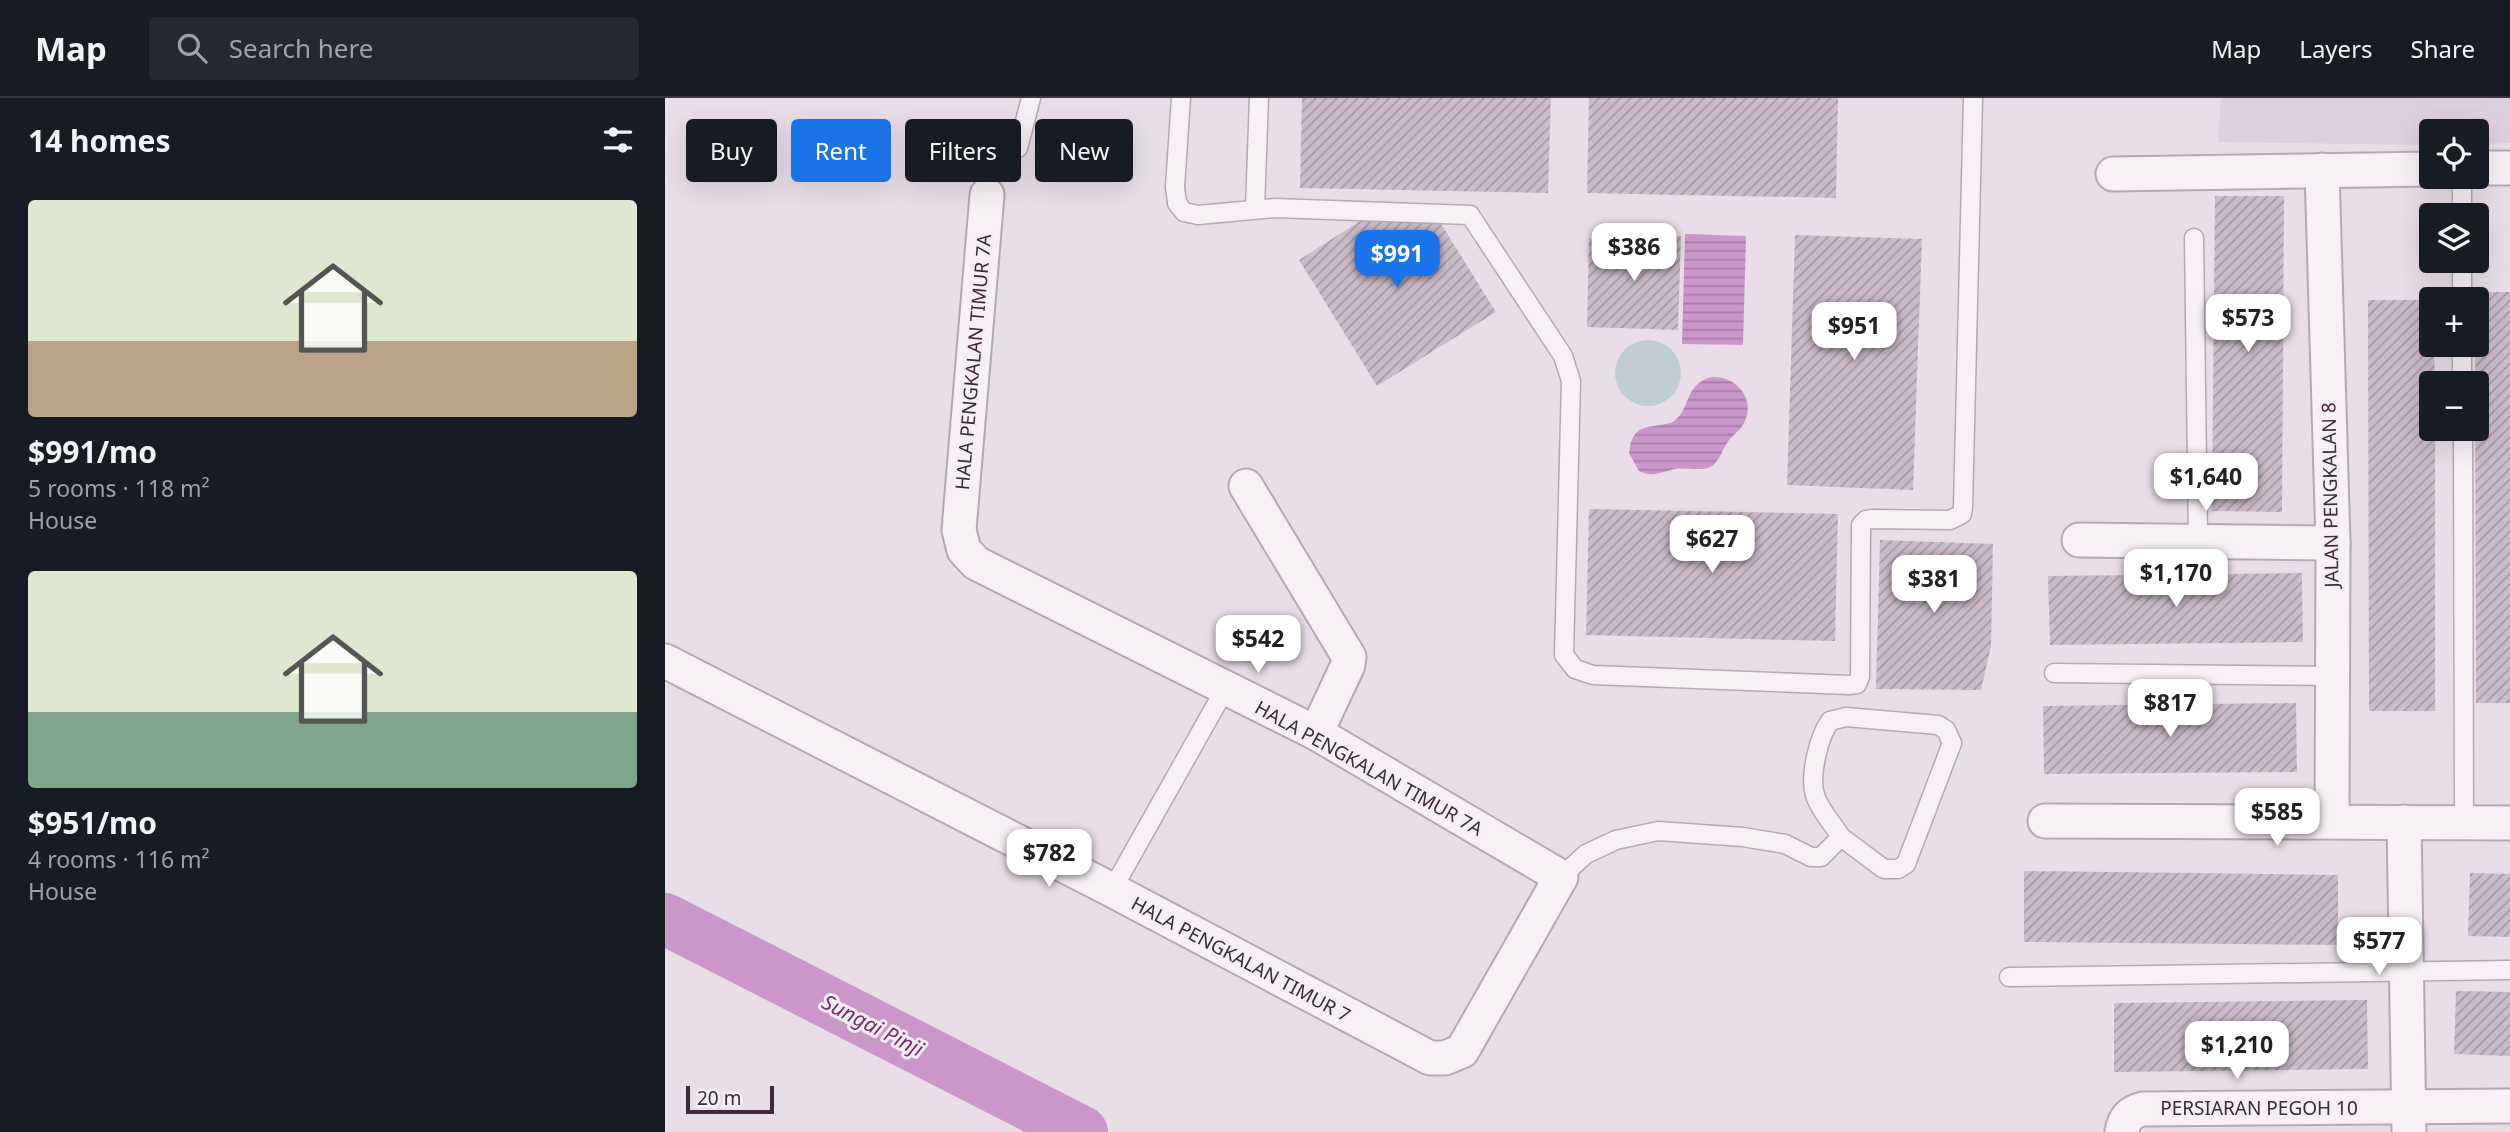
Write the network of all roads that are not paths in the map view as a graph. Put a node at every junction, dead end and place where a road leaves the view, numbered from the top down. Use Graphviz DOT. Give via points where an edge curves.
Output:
graph roads {
  1 [pos="1031,98"];
  2 [pos="1181,98"];
  3 [pos="1259,98"];
  4 [pos="1973,98"];
  5 [pos="1021,136"];
  6 [pos="2489,168"];
  7 [pos="2510,168"];
  8 [pos="2419,169"];
  9 [pos="2322,170"];
  10 [pos="2113,174"];
  11 [pos="987,195"];
  12 [pos="1255,208"];
  13 [pos="2194,239"];
  14 [pos="2463,441"];
  15 [pos="1246,486"];
  16 [pos="2079,540"];
  17 [pos="2198,540"];
  18 [pos="2333,543"];
  19 [pos="665,661"];
  20 [pos="2054,673"];
  21 [pos="2332,677"];
  22 [pos="1225,689"];
  23 [pos="1316,733"];
  24 [pos="2045,821"];
  25 [pos="2332,821"];
  26 [pos="2404,822"];
  27 [pos="2463,822"];
  28 [pos="2510,822"];
  29 [pos="1841,836"];
  30 [pos="1561,877"];
  31 [pos="1112,890"];
  32 [pos="2510,970"];
  33 [pos="2406,971"];
  34 [pos="2008,977"];
  35 [pos="2510,1106"];
  36 [pos="2408,1120"];
  37 [pos="2122,1132"];
  1 -- 5 [label="lane"];
  2 -- 12 [label="lane" via="1177,203 1184,212 1198,215"];
  3 -- 12 [label="lane"];
  4 -- 12 [label="lane" via="1962,514 1950,520 1873,519 1861,525 1857,684 1593,675 1575,669 1565,656 1571,381 1563,356 1469,215"];
  6 -- 7 [label="street"];
  8 -- 9 [label="street"];
  9 -- 10 [label="street"];
  9 -- 18 [label="street, JALAN PENGKALAN 8"];
  11 -- 22 [label="street, HALA PENGKALAN TIMUR 7A" via="959,530 964,550 976,563"];
  13 -- 17 [label="lane"];
  14 -- 27 [label="lane"];
  15 -- 23 [label="street" via="1349,657"];
  16 -- 17 [label="street"];
  17 -- 18 [label="street"];
  18 -- 21 [label="street, JALAN PENGKALAN 8"];
  19 -- 31 [label="street, HALA PENGKALAN TIMUR 7"];
  20 -- 21 [label="lane"];
  21 -- 25 [label="street, JALAN PENGKALAN 8"];
  22 -- 23 [label="street, HALA PENGKALAN TIMUR 7A"];
  22 -- 31 [label="lane"];
  23 -- 30 [label="street, HALA PENGKALAN TIMUR 7A"];
  24 -- 25 [label="street"];
  25 -- 26 [label="street"];
  26 -- 27 [label="street"];
  26 -- 33 [label="street"];
  27 -- 28 [label="street"];
  29 -- 29 [label="lane" via="1815,795 1813,774 1830,721 1846,717 1946,730 1952,743 1906,864 1884,869"];
  29 -- 30 [label="lane" via="1817,858 1784,844 1743,837 1658,831 1616,840 1586,855"];
  30 -- 31 [label="street, HALA PENGKALAN TIMUR 7" via="1462,1051 1445,1058 1430,1058"];
  32 -- 33 [label="lane"];
  33 -- 34 [label="lane"];
  33 -- 36 [label="street"];
  35 -- 36 [label="street, PERSIARAN PEGOH 10"];
  36 -- 37 [label="street, PERSIARAN PEGOH 10" via="2143,1109 2128,1116"];
}
